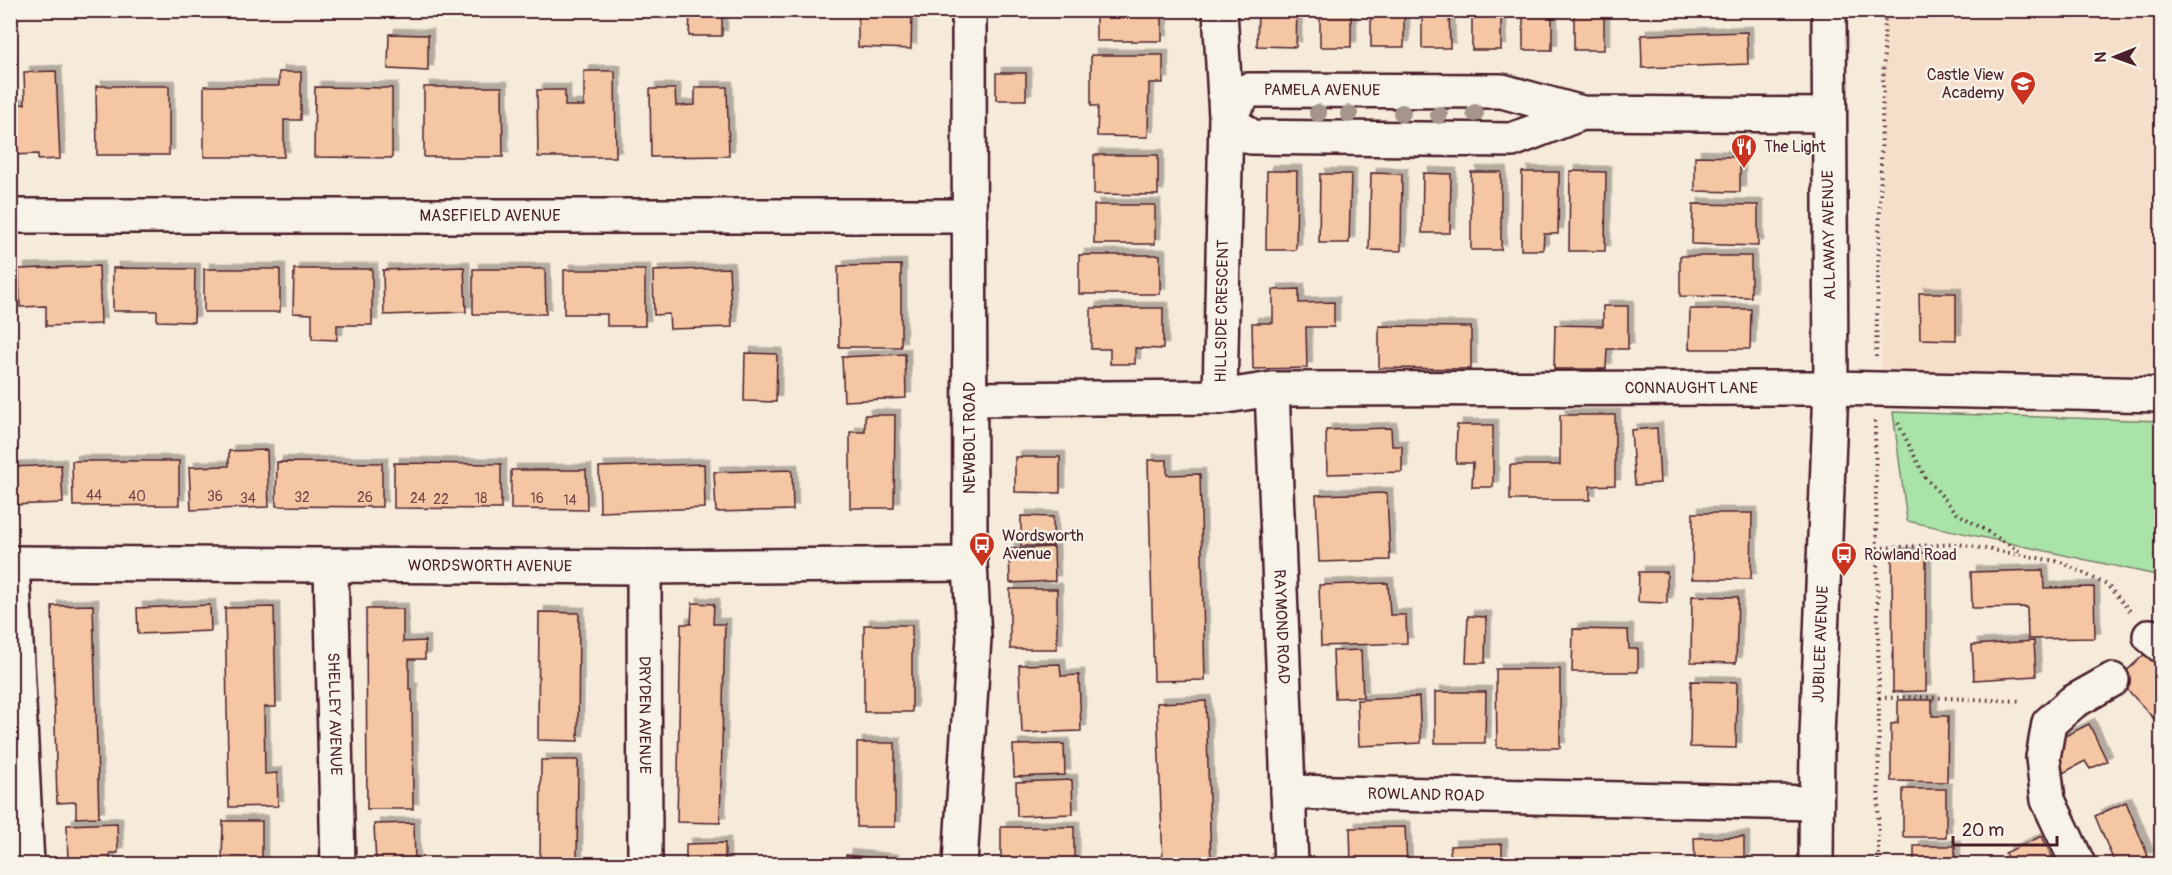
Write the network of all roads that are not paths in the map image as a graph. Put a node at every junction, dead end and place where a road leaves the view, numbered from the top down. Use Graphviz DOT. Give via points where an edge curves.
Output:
graph roads {
  1 [pos="969,10"];
  2 [pos="1220,10"];
  3 [pos="1828,10"];
  4 [pos="1582,113"];
  5 [pos="1828,115"];
  6 [pos="1226,117"];
  7 [pos="10,216"];
  8 [pos="969,216"];
  9 [pos="1831,388"];
  10 [pos="1272,389"];
  11 [pos="2162,395"];
  12 [pos="1220,397"];
  13 [pos="970,399"];
  14 [pos="11,563"];
  15 [pos="970,564"];
  16 [pos="331,566"];
  17 [pos="644,567"];
  18 [pos="2112,680"];
  19 [pos="1288,792"];
  20 [pos="1816,802"];
  21 [pos="27,864"];
  22 [pos="338,864"];
  23 [pos="645,864"];
  24 [pos="960,864"];
  25 [pos="1290,864"];
  26 [pos="1816,864"];
  27 [pos="2078,864"];
  1 -- 8 [label="street, NEWBOLT ROAD"];
  2 -- 6 [label="street, HILLSIDE CRESCENT"];
  3 -- 5 [label="street, ALLAWAY AVENUE"];
  4 -- 5 [label="street, PAMELA AVENUE"];
  4 -- 6 [label="street, PAMELA AVENUE" via="1512,140 1251,138"];
  4 -- 6 [label="street, PAMELA AVENUE" via="1502,91 1248,90"];
  5 -- 9 [label="street, ALLAWAY AVENUE"];
  6 -- 12 [label="street, HILLSIDE CRESCENT"];
  7 -- 8 [label="street, MASEFIELD AVENUE"];
  8 -- 13 [label="street, NEWBOLT ROAD"];
  9 -- 10 [label="street, CONNAUGHT LANE"];
  9 -- 11 [label="street, CONNAUGHT LANE" via="1875,401"];
  9 -- 20 [label="street, JUBILEE AVENUE"];
  10 -- 12 [label="street, CONNAUGHT LANE"];
  10 -- 19 [label="street, RAYMOND ROAD"];
  12 -- 13 [label="street, HILLSIDE CRESCENT"];
  13 -- 15 [label="street, NEWBOLT ROAD"];
  14 -- 16 [label="street, WORDSWORTH AVENUE"];
  14 -- 21 [label="street"];
  15 -- 17 [label="street, WORDSWORTH AVENUE"];
  15 -- 24 [label="street, NEWBOLT ROAD" via="974,638"];
  16 -- 17 [label="street, WORDSWORTH AVENUE"];
  16 -- 22 [label="street, SHELLEY AVENUE"];
  17 -- 23 [label="street, DRYDEN AVENUE"];
  18 -- 27 [label="street" via="2073,702 2049,723 2043,758 2048,800"];
  19 -- 20 [label="street, ROWLAND ROAD"];
  19 -- 25 [label="street, RAYMOND ROAD"];
  20 -- 26 [label="street, JUBILEE AVENUE"];
}
